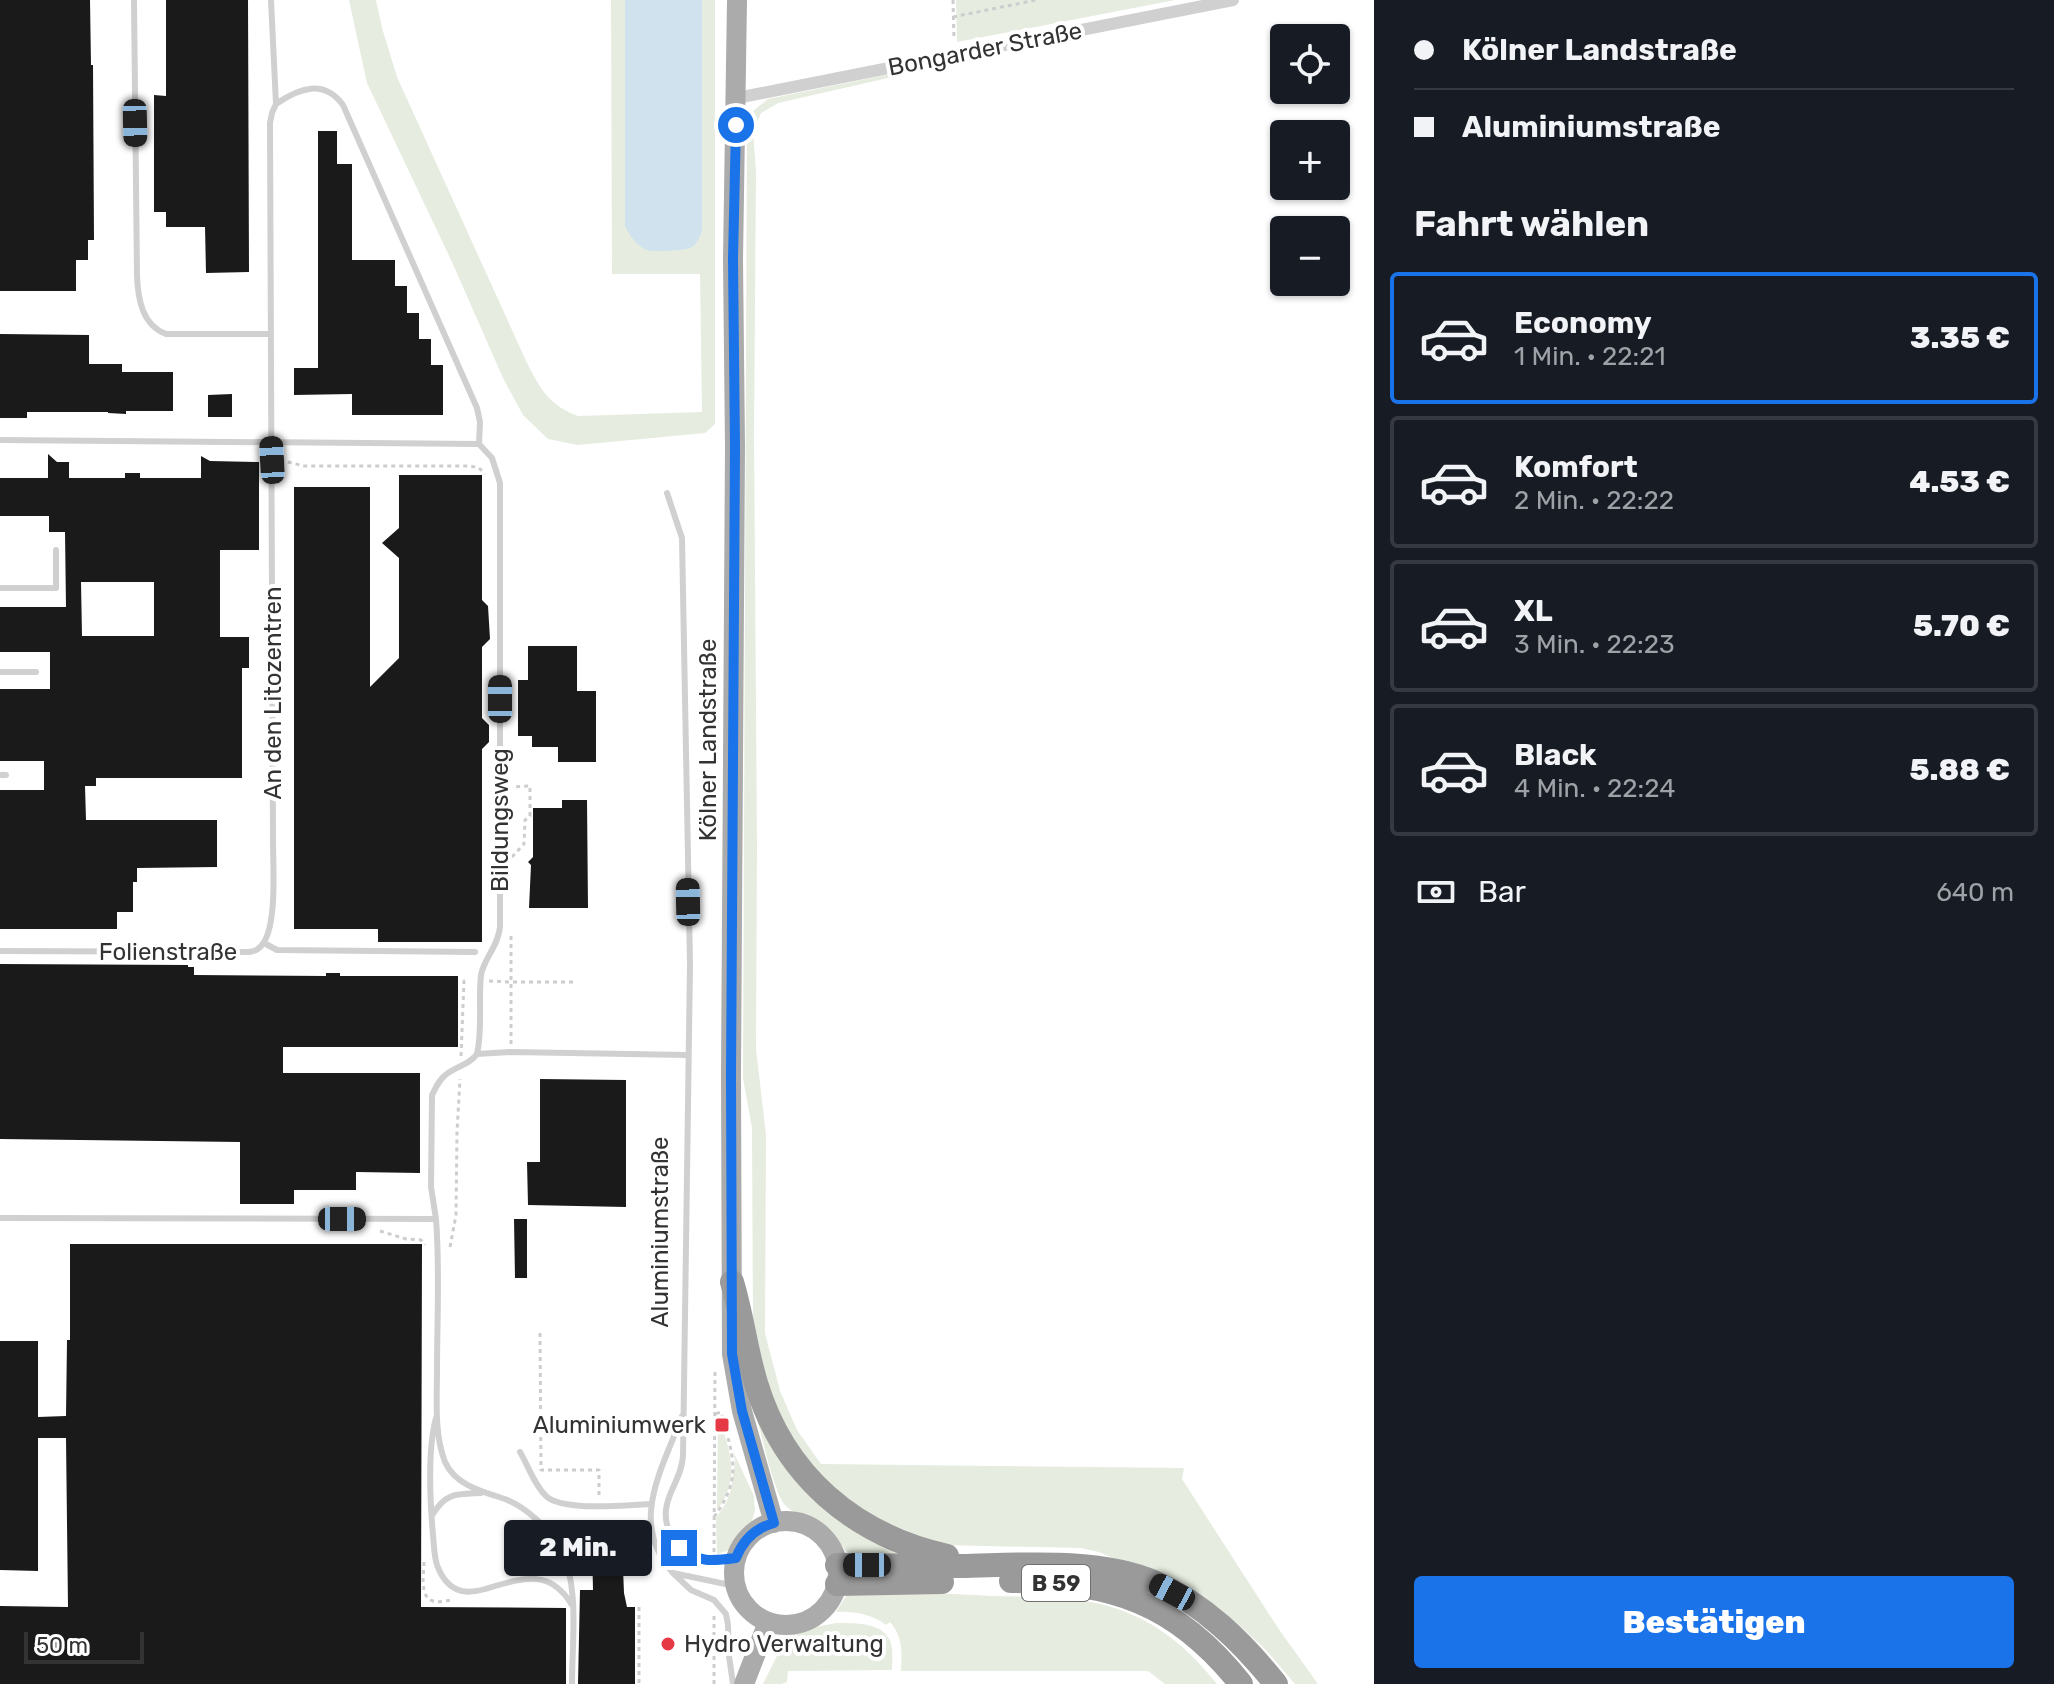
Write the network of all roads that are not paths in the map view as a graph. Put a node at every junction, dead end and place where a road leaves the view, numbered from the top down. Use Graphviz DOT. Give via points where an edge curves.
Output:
graph roads {
  1 [pos="134,0"];
  2 [pos="271,0"];
  3 [pos="737,0"];
  4 [pos="1233,0"];
  5 [pos="737,98"];
  6 [pos="276,104"];
  7 [pos="271,334"];
  8 [pos="0,440"];
  9 [pos="271,441"];
  10 [pos="479,444"];
  11 [pos="667,493"];
  12 [pos="56,550"];
  13 [pos="0,588"];
  14 [pos="0,672"];
  15 [pos="36,672"];
  16 [pos="264,943"];
  17 [pos="0,951"];
  18 [pos="475,952"];
  19 [pos="477,1054"];
  20 [pos="687,1055"];
  21 [pos="0,1218"];
  22 [pos="436,1219"];
  23 [pos="732,1282"];
  24 [pos="685,1409"];
  25 [pos="437,1415"];
  26 [pos="520,1452"];
  27 [pos="485,1493"];
  28 [pos="651,1504"];
  29 [pos="432,1516"];
  30 [pos="774,1523"];
  31 [pos="736,1558"];
  32 [pos="992,1565"];
  33 [pos="673,1573"];
  34 [pos="837,1574"];
  35 [pos="735,1586"];
  36 [pos="573,1606"];
  37 [pos="768,1622"];
  38 [pos="572,1684"];
  39 [pos="733,1684"];
  40 [pos="744,1684"];
  41 [pos="1241,1684"];
  42 [pos="1276,1684"];
  1 -- 7 [label="lane" via="137,276 143,313 166,334"];
  2 -- 6 [label="lane, An den Litozentren"];
  3 -- 5 [label="main road, Kölner Landstraße"];
  4 -- 5 [label="street, Bongarder Straße"];
  5 -- 23 [label="main road, Kölner Landstraße"];
  6 -- 7 [label="lane, An den Litozentren" via="270,123"];
  6 -- 10 [label="lane" via="291,94 318,88 343,105 477,408"];
  7 -- 9 [label="lane, An den Litozentren"];
  8 -- 9 [label="lane"];
  9 -- 10 [label="lane"];
  9 -- 16 [label="lane, An den Litozentren" via="272,895"];
  10 -- 19 [label="lane, Bildungsweg" via="492,458 500,483 500,935 483,969"];
  11 -- 20 [label="lane, Aluminiumstraße" via="682,538"];
  12 -- 13 [label="lane" via="56,588"];
  14 -- 15 [label="lane"];
  16 -- 17 [label="lane, Folienstraße" via="245,953"];
  16 -- 18 [label="lane, Folienstraße" via="277,950"];
  19 -- 20 [label="lane"];
  19 -- 22 [label="lane" via="449,1072 432,1095"];
  20 -- 24 [label="lane, Aluminiumstraße"];
  21 -- 22 [label="lane"];
  22 -- 25 [label="lane"];
  23 -- 30 [label="main road, Kölner Landstraße" via="737,1387"];
  23 -- 32 [label="highway" via="766,1413 806,1475 845,1512 890,1538"];
  24 -- 28 [label="lane, Aluminiumstraße"];
  24 -- 31 [label="lane, Aluminiumstraße" via="682,1467 667,1506 668,1528 679,1548 693,1557"];
  25 -- 27 [label="lane" via="452,1474"];
  25 -- 29 [label="lane" via="432,1434"];
  26 -- 28 [label="lane" via="553,1501"];
  27 -- 29 [label="lane" via="446,1498"];
  27 -- 36 [label="lane" via="520,1506 559,1543 570,1574"];
  28 -- 33 [label="lane, Aluminiumstraße" via="653,1540"];
  29 -- 36 [label="lane" via="436,1562 450,1585 476,1591 541,1579 565,1593"];
  30 -- 31 [label="main road" via="750,1535"];
  30 -- 34 [label="main road" via="799,1523 814,1530 827,1542"];
  31 -- 35 [label="main road"];
  32 -- 34 [label="highway"];
  32 -- 42 [label="highway" via="1107,1569 1156,1583 1212,1618"];
  33 -- 35 [label="lane"];
  33 -- 39 [label="lane" via="726,1614"];
  34 -- 37 [label="main road" via="825,1608 808,1621"];
  34 -- 41 [label="highway, B 59" via="1081,1585 1116,1592 1175,1619"];
  35 -- 37 [label="main road" via="747,1608"];
  36 -- 38 [label="lane"];
  37 -- 40 [label="main road"];
}
